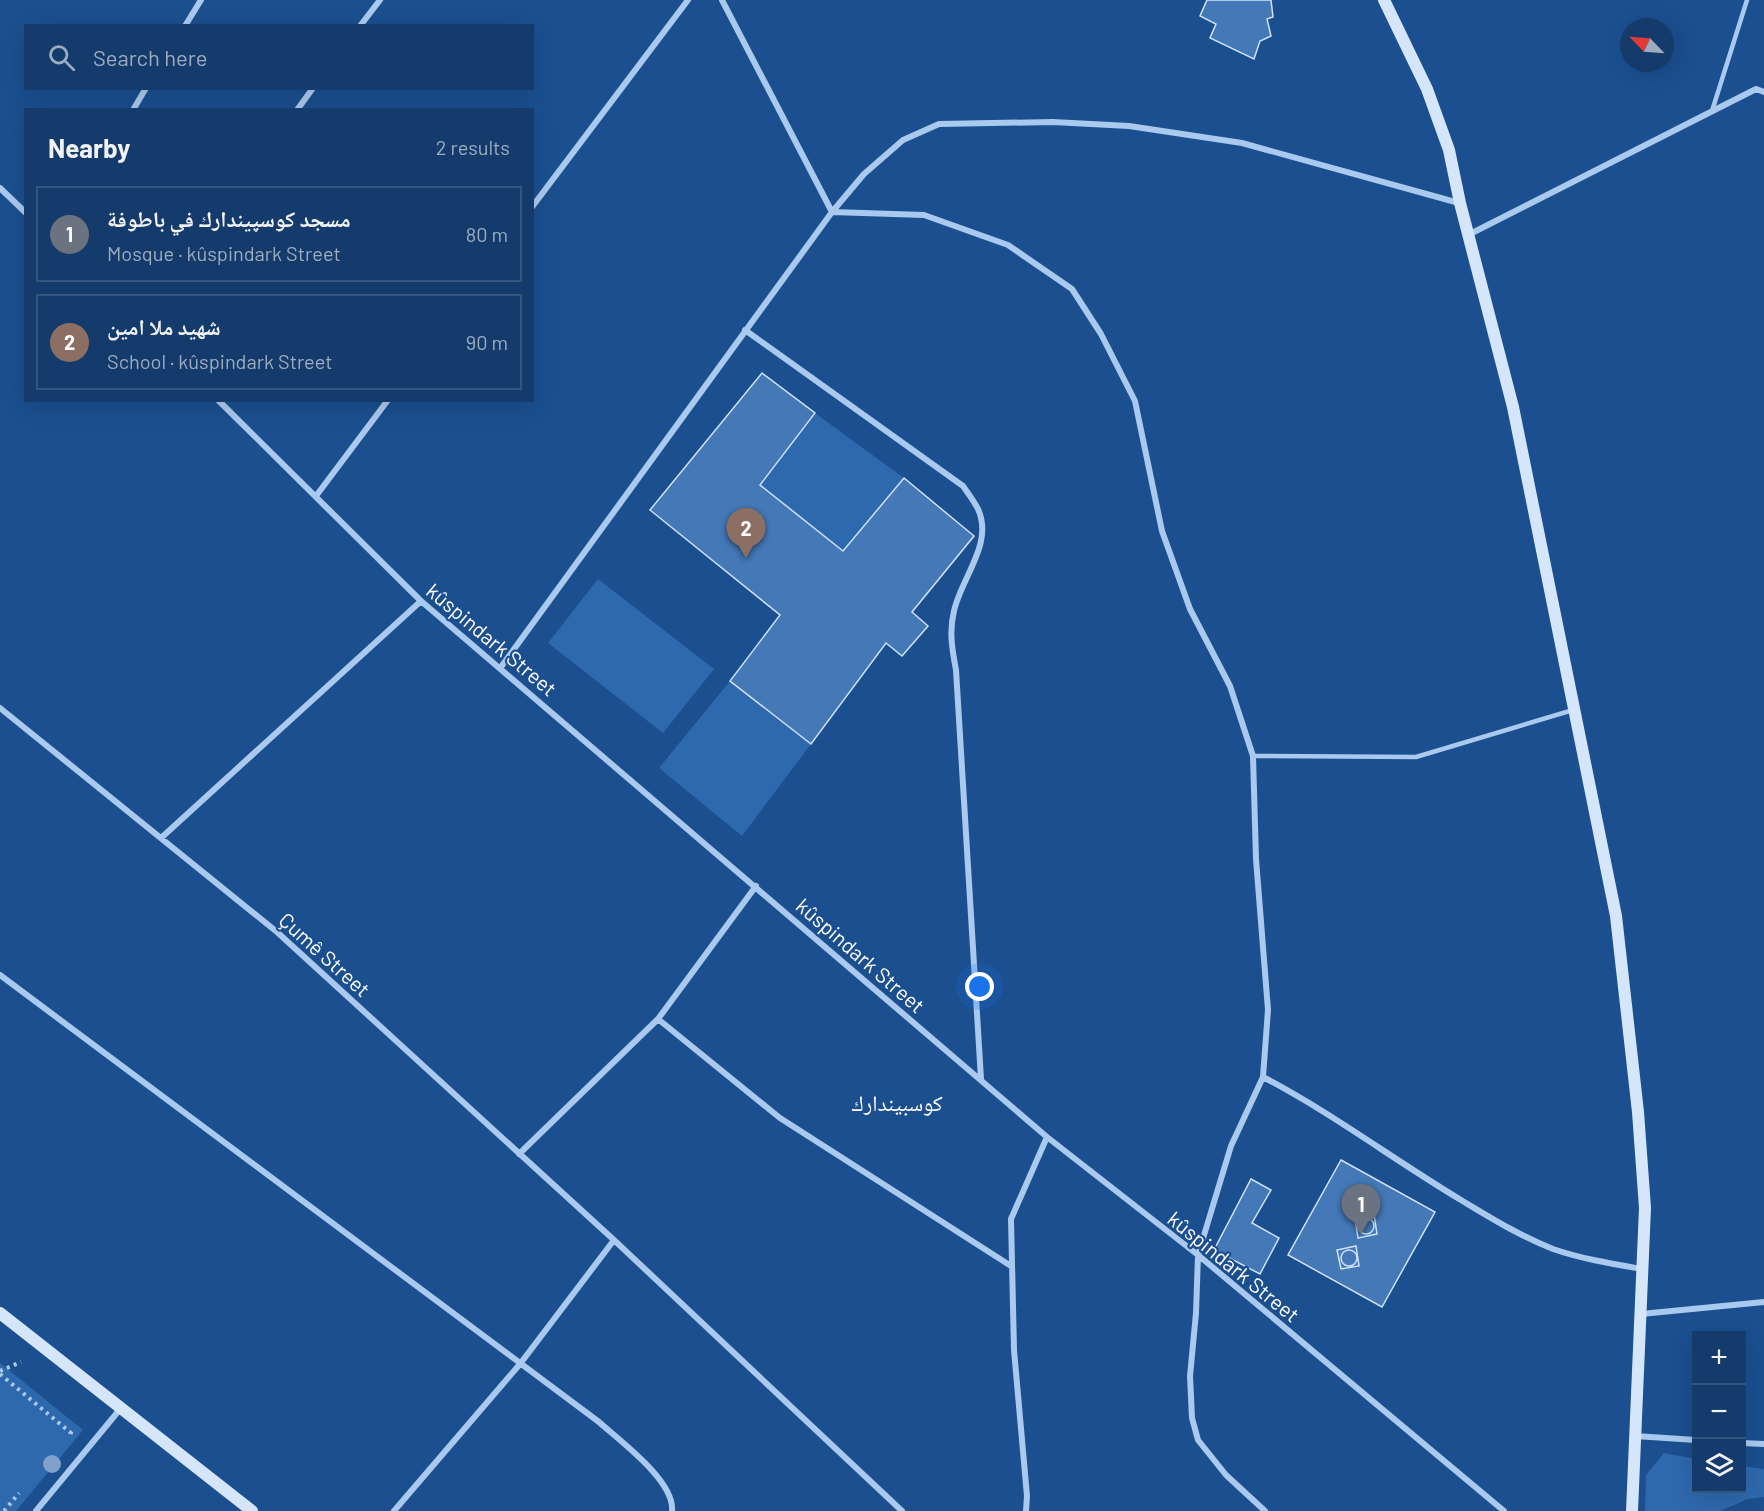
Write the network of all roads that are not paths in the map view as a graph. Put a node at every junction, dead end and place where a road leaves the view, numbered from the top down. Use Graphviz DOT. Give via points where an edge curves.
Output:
graph roads {
  1 [pos="201,0"];
  2 [pos="380,0"];
  3 [pos="688,0"];
  4 [pos="722,0"];
  5 [pos="1384,0"];
  6 [pos="1747,0"];
  7 [pos="186,24"];
  8 [pos="362,24"];
  9 [pos="145,90"];
  10 [pos="312,90"];
  11 [pos="1764,92"];
  12 [pos="134,108"];
  13 [pos="298,108"];
  14 [pos="1712,111"];
  15 [pos="0,188"];
  16 [pos="1460,203"];
  17 [pos="534,204"];
  18 [pos="24,211"];
  19 [pos="832,212"];
  20 [pos="1468,235"];
  21 [pos="745,330"];
  22 [pos="220,402"];
  23 [pos="386,402"];
  24 [pos="316,496"];
  25 [pos="421,601"];
  26 [pos="501,668"];
  27 [pos="0,708"];
  28 [pos="1575,710"];
  29 [pos="1253,756"];
  30 [pos="162,838"];
  31 [pos="756,886"];
  32 [pos="0,975"];
  33 [pos="658,1020"];
  34 [pos="1263,1077"];
  35 [pos="981,1079"];
  36 [pos="1047,1137"];
  37 [pos="519,1154"];
  38 [pos="614,1240"];
  39 [pos="1198,1256"];
  40 [pos="1011,1266"];
  41 [pos="1642,1269"];
  42 [pos="1764,1302"];
  43 [pos="0,1313"];
  44 [pos="1640,1314"];
  45 [pos="520,1364"];
  46 [pos="122,1408"];
  47 [pos="1635,1436"];
  48 [pos="1692,1440"];
  49 [pos="1746,1443"];
  50 [pos="1764,1444"];
  51 [pos="36,1511"];
  52 [pos="252,1511"];
  53 [pos="394,1511"];
  54 [pos="672,1511"];
  55 [pos="902,1511"];
  56 [pos="1026,1511"];
  57 [pos="1265,1511"];
  58 [pos="1504,1511"];
  59 [pos="1632,1511"];
  1 -- 7 [label="street"];
  2 -- 8 [label="street"];
  3 -- 17 [label="street"];
  4 -- 19 [label="street"];
  5 -- 16 [label="street" via="1427,89 1449,150"];
  6 -- 14 [label="lane"];
  9 -- 12 [label="street"];
  10 -- 13 [label="street"];
  11 -- 14 [label="street" via="1756,89"];
  14 -- 20 [label="street"];
  15 -- 18 [label="street"];
  16 -- 19 [label="street" via="1242,143 1129,126 1053,122 939,124 903,140 864,174"];
  16 -- 20 [label="street"];
  19 -- 21 [label="street"];
  19 -- 29 [label="street" via="924,215 1008,245 1072,289 1101,334 1135,401 1162,531 1190,609 1230,686"];
  20 -- 28 [label="street" via="1513,407"];
  21 -- 26 [label="street"];
  21 -- 35 [label="street" via="963,486 978,510 982,530 978,552 954,608 950,633 956,670"];
  22 -- 24 [label="street, kûspindark Street"];
  23 -- 24 [label="street"];
  24 -- 25 [label="street, kûspindark Street"];
  25 -- 26 [label="street, kûspindark Street"];
  25 -- 30 [label="street"];
  26 -- 31 [label="street, kûspindark Street"];
  27 -- 30 [label="street, Çumê Street"];
  28 -- 29 [label="lane" via="1416,757"];
  28 -- 41 [label="street" via="1616,916 1645,1208"];
  29 -- 34 [label="street" via="1256,859 1268,1010"];
  30 -- 37 [label="street, Çumê Street" via="277,932"];
  31 -- 33 [label="street"];
  31 -- 35 [label="street, kûspindark Street"];
  32 -- 45 [label="street"];
  33 -- 37 [label="street"];
  33 -- 40 [label="street" via="780,1119"];
  34 -- 39 [label="street" via="1231,1146"];
  34 -- 41 [label="street" via="1305,1099 1511,1230 1576,1256"];
  35 -- 36 [label="street, kûspindark Street"];
  36 -- 39 [label="street, kûspindark Street"];
  36 -- 40 [label="street" via="1011,1219"];
  37 -- 38 [label="street, Çumê Street"];
  38 -- 45 [label="street"];
  38 -- 55 [label="street, Çumê Street"];
  39 -- 57 [label="street" via="1190,1376 1192,1418 1198,1440 1226,1475"];
  39 -- 58 [label="street, kûspindark Street"];
  40 -- 56 [label="street"];
  41 -- 44 [label="street"];
  42 -- 44 [label="street"];
  43 -- 46 [label="street"];
  44 -- 47 [label="street"];
  45 -- 53 [label="street"];
  45 -- 54 [label="street" via="598,1422 660,1478 673,1503"];
  46 -- 51 [label="street"];
  46 -- 52 [label="street"];
  47 -- 48 [label="street"];
  47 -- 59 [label="street"];
  49 -- 50 [label="street"];
}
